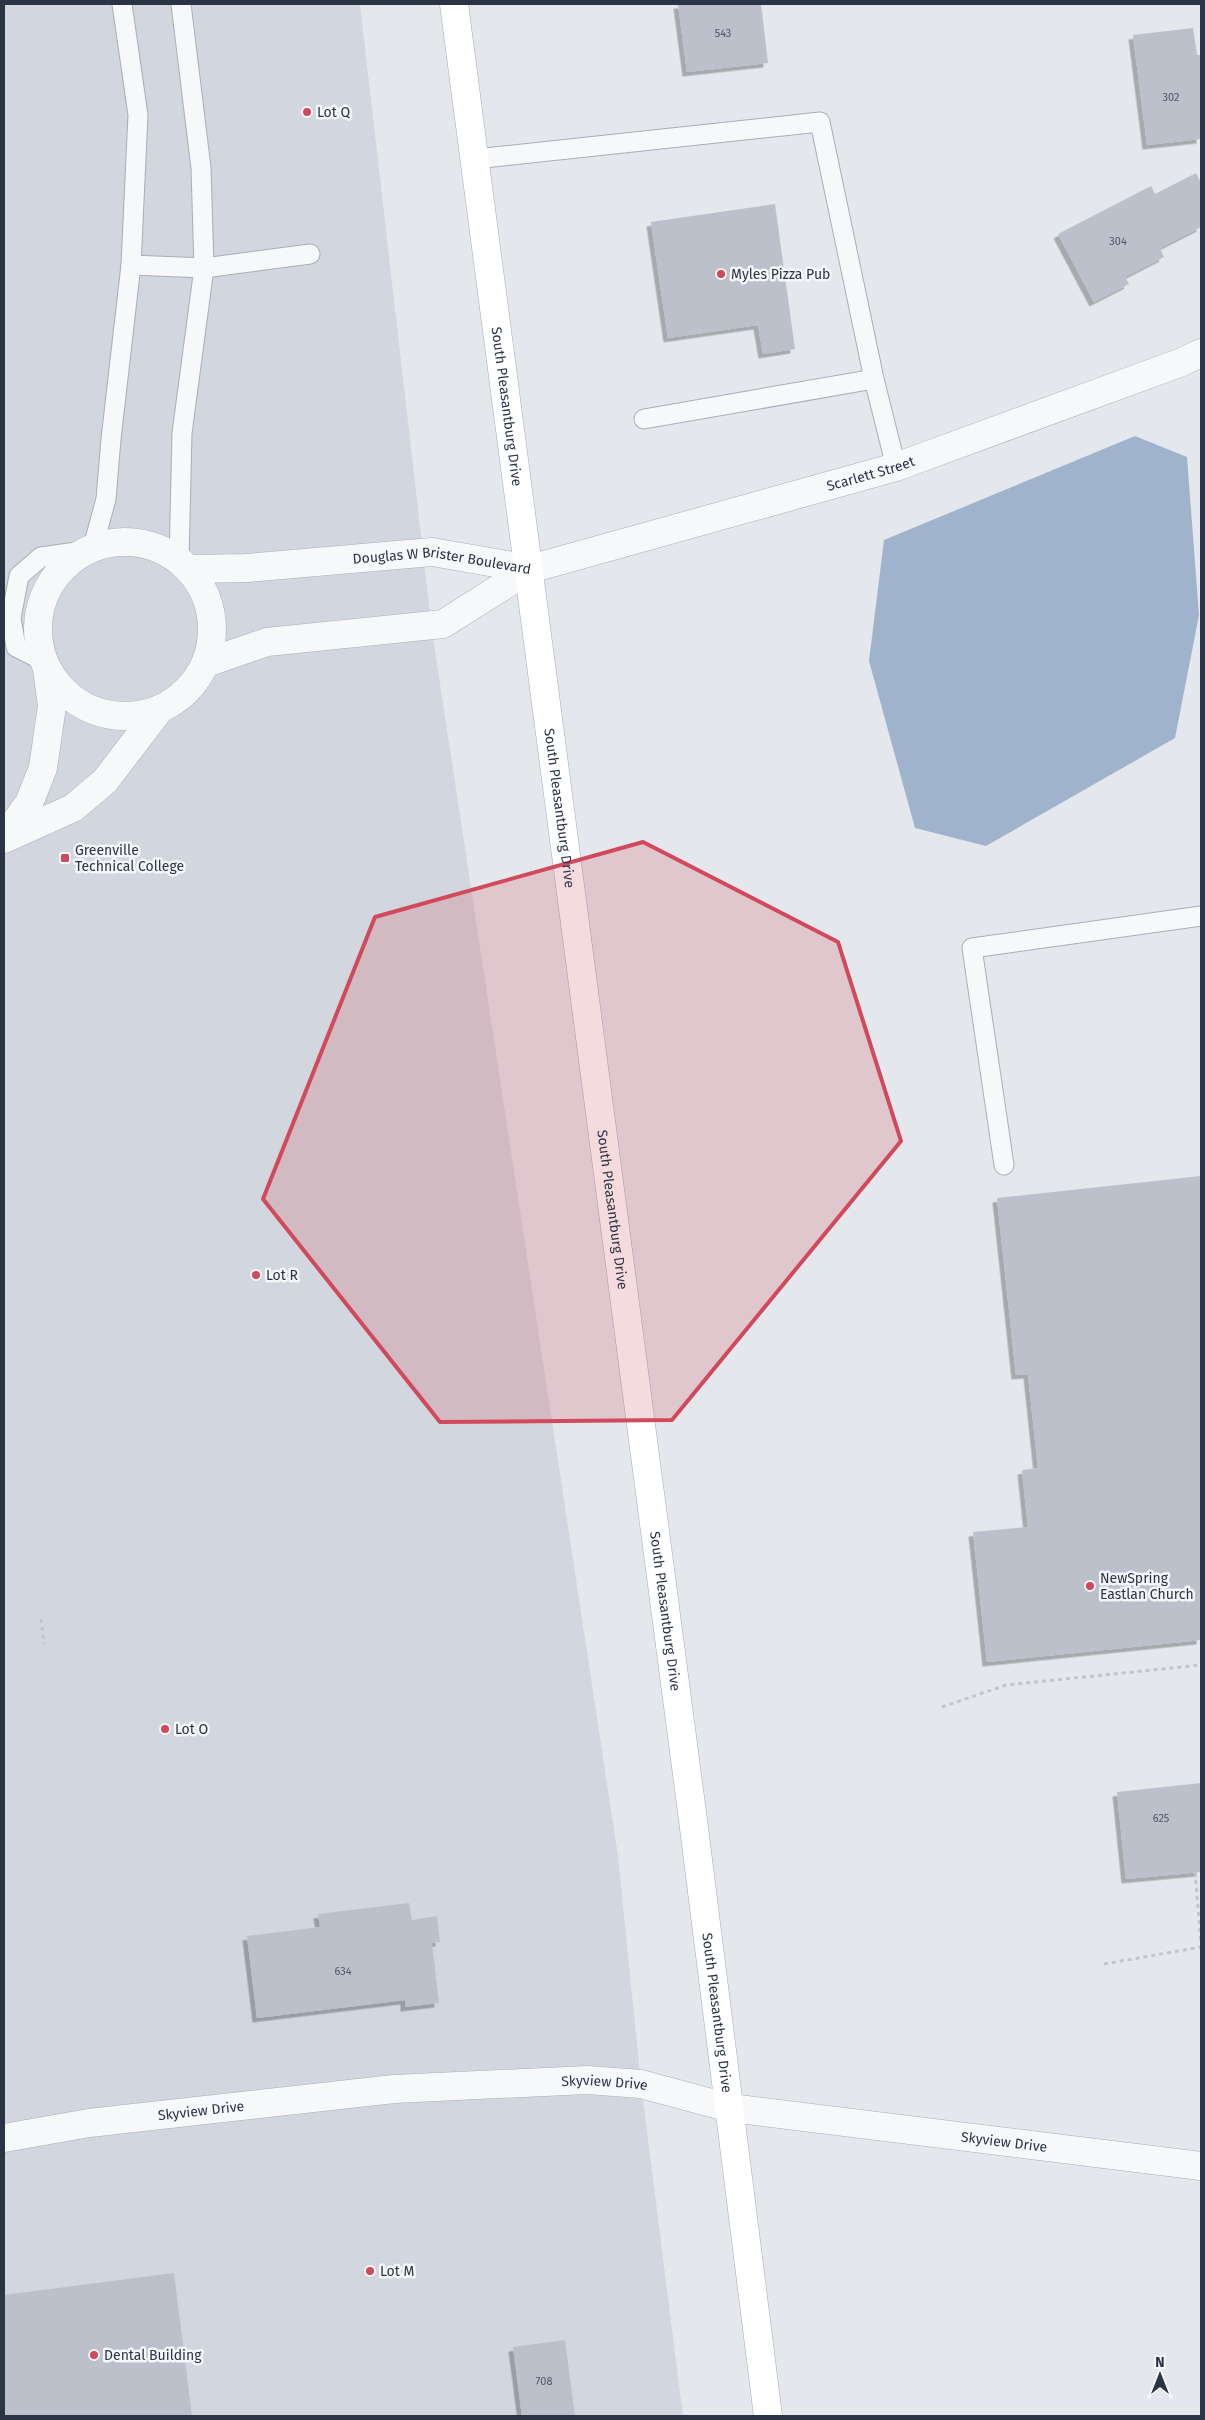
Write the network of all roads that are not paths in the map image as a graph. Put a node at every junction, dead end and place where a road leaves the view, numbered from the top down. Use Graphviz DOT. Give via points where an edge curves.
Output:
graph roads {
  1 [pos="122,4"];
  2 [pos="181,4"];
  3 [pos="454,4"];
  4 [pos="475,159"];
  5 [pos="310,254"];
  6 [pos="131,265"];
  7 [pos="204,268"];
  8 [pos="1201,353"];
  9 [pos="874,379"];
  10 [pos="644,419"];
  11 [pos="896,467"];
  12 [pos="89,549"];
  13 [pos="184,564"];
  14 [pos="530,569"];
  15 [pos="206,663"];
  16 [pos="45,664"];
  17 [pos="160,709"];
  18 [pos="4,838"];
  19 [pos="1201,916"];
  20 [pos="1004,1165"];
  21 [pos="730,2108"];
  22 [pos="4,2138"];
  23 [pos="1201,2166"];
  24 [pos="768,2416"];
  1 -- 6 [label="lane" via="138,115"];
  2 -- 7 [label="lane" via="201,168"];
  3 -- 4 [label="main road, South Pleasantburg Drive"];
  4 -- 9 [label="lane" via="820,122"];
  4 -- 14 [label="main road, South Pleasantburg Drive"];
  5 -- 7 [label="lane"];
  6 -- 7 [label="lane"];
  6 -- 12 [label="lane" via="106,498"];
  7 -- 13 [label="lane" via="182,433"];
  8 -- 11 [label="street, Scarlett Street"];
  9 -- 10 [label="lane"];
  9 -- 11 [label="lane"];
  11 -- 14 [label="street, Scarlett Street"];
  12 -- 13 [label="street" via="123,542 152,546"];
  12 -- 16 [label="street" via="64,567 48,587 40,610 38,636"];
  13 -- 14 [label="street, Douglas W Brister Boulevard" via="246,568 432,552"];
  13 -- 15 [label="street" via="204,589 212,613 213,638"];
  14 -- 15 [label="street, Douglas W Brister Boulevard" via="443,624 267,642"];
  14 -- 21 [label="main road, South Pleasantburg Drive"];
  15 -- 17 [label="street" via="186,689"];
  16 -- 17 [label="street" via="62,689 83,706 108,714 126,715"];
  16 -- 18 [label="street" via="52,706 43,768 29,803"];
  17 -- 18 [label="street" via="105,781 73,808"];
  19 -- 20 [label="lane" via="972,948"];
  21 -- 22 [label="street, Skyview Drive" via="641,2084 587,2080 394,2089 89,2123"];
  21 -- 23 [label="street, Skyview Drive"];
  21 -- 24 [label="main road, South Pleasantburg Drive"];
}
